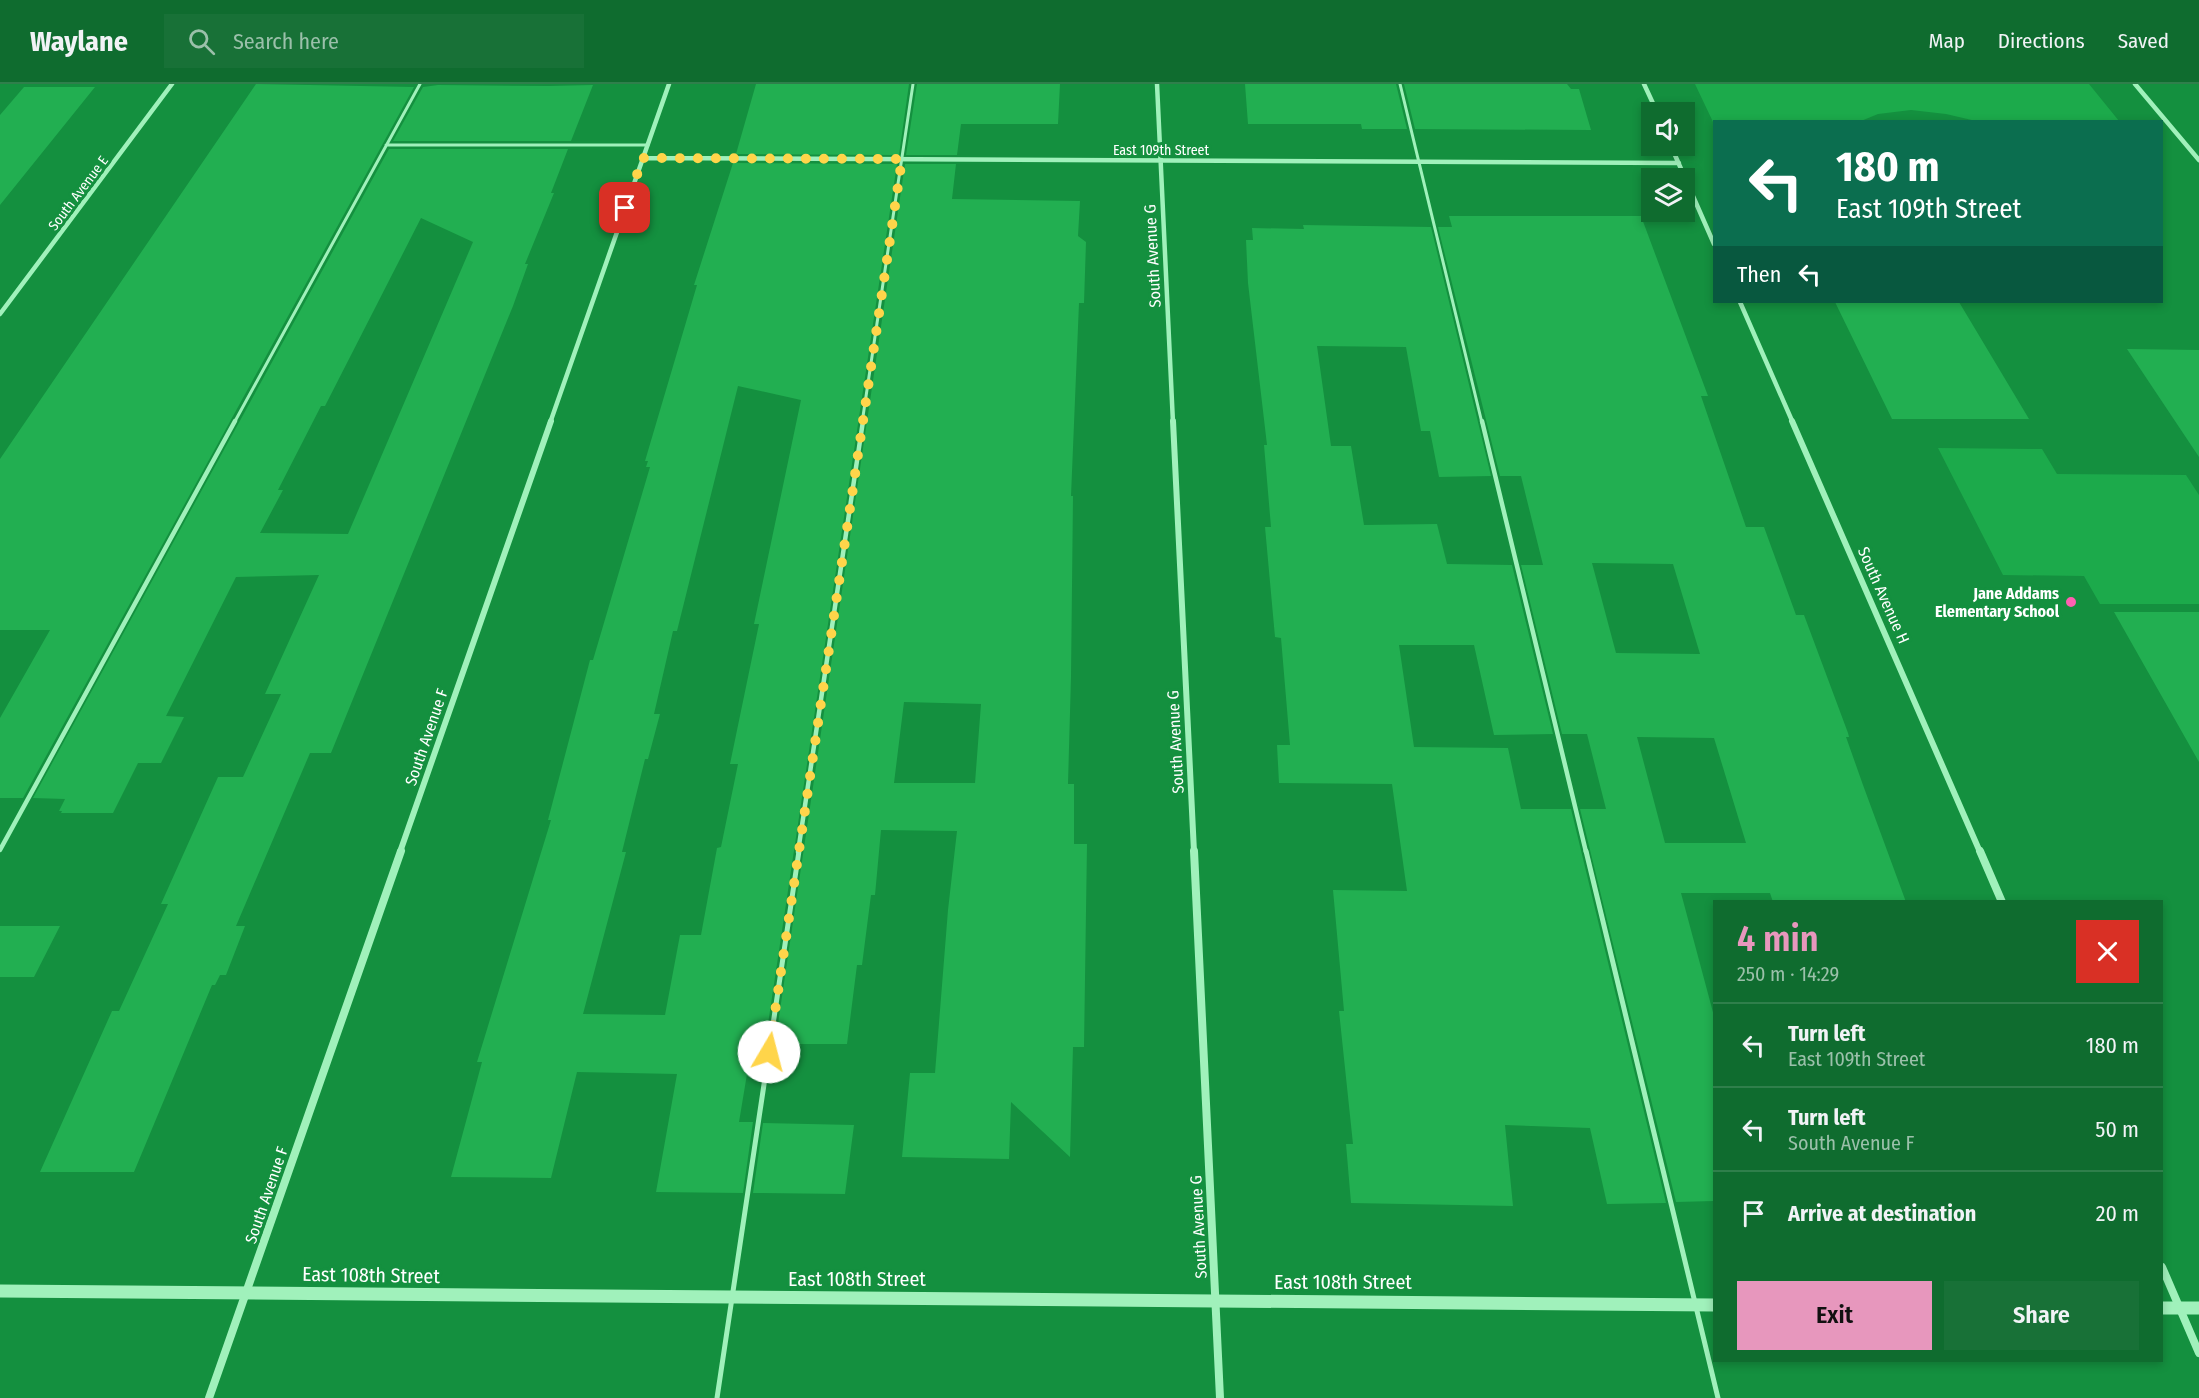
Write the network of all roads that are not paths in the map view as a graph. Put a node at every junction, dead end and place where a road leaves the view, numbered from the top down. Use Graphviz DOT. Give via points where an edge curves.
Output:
graph roads {
  1 [pos="172,84"];
  2 [pos="420,84"];
  3 [pos="669,84"];
  4 [pos="913,84"];
  5 [pos="1157,84"];
  6 [pos="1400,84"];
  7 [pos="1644,84"];
  8 [pos="2135,84"];
  9 [pos="1652,102"];
  10 [pos="386,145"];
  11 [pos="648,145"];
  12 [pos="1676,156"];
  13 [pos="643,158"];
  14 [pos="902,159"];
  15 [pos="2199,160"];
  16 [pos="1161,161"];
  17 [pos="1419,162"];
  18 [pos="1679,163"];
  19 [pos="1713,242"];
  20 [pos="1740,303"];
  21 [pos="0,314"];
  22 [pos="0,850"];
  23 [pos="2001,900"];
  24 [pos="2163,1269"];
  25 [pos="0,1292"];
  26 [pos="245,1293"];
  27 [pos="732,1298"];
  28 [pos="1215,1301"];
  29 [pos="1695,1305"];
  30 [pos="1713,1305"];
  31 [pos="2163,1308"];
  32 [pos="2180,1308"];
  33 [pos="2199,1308"];
  34 [pos="2199,1353"];
  35 [pos="209,1398"];
  36 [pos="717,1398"];
  37 [pos="1220,1398"];
  38 [pos="1718,1398"];
  1 -- 21 [label="street, South Avenue E"];
  2 -- 10 [label="lane"];
  3 -- 11 [label="street, South Avenue F"];
  4 -- 14 [label="lane"];
  5 -- 16 [label="street, South Avenue G"];
  6 -- 17 [label="lane"];
  7 -- 9 [label="street"];
  8 -- 15 [label="street"];
  10 -- 11 [label="lane"];
  10 -- 22 [label="lane"];
  11 -- 13 [label="street, South Avenue F"];
  12 -- 18 [label="street"];
  13 -- 14 [label="street, East 109th Street"];
  13 -- 26 [label="street, South Avenue F"];
  14 -- 16 [label="street, East 109th Street"];
  14 -- 27 [label="lane"];
  16 -- 17 [label="street, East 109th Street"];
  16 -- 28 [label="street, South Avenue G"];
  17 -- 18 [label="street, East 109th Street"];
  17 -- 29 [label="lane"];
  18 -- 19 [label="street"];
  20 -- 23 [label="street, South Avenue H"];
  24 -- 32 [label="street"];
  25 -- 26 [label="street, East 108th Street"];
  26 -- 27 [label="street, East 108th Street"];
  26 -- 35 [label="street, South Avenue F"];
  27 -- 28 [label="street, East 108th Street"];
  27 -- 36 [label="lane"];
  28 -- 29 [label="street, East 108th Street"];
  28 -- 37 [label="street, South Avenue G"];
  29 -- 30 [label="street, East 108th Street"];
  29 -- 38 [label="lane"];
  31 -- 32 [label="street"];
  32 -- 33 [label="street"];
  32 -- 34 [label="street"];
}
